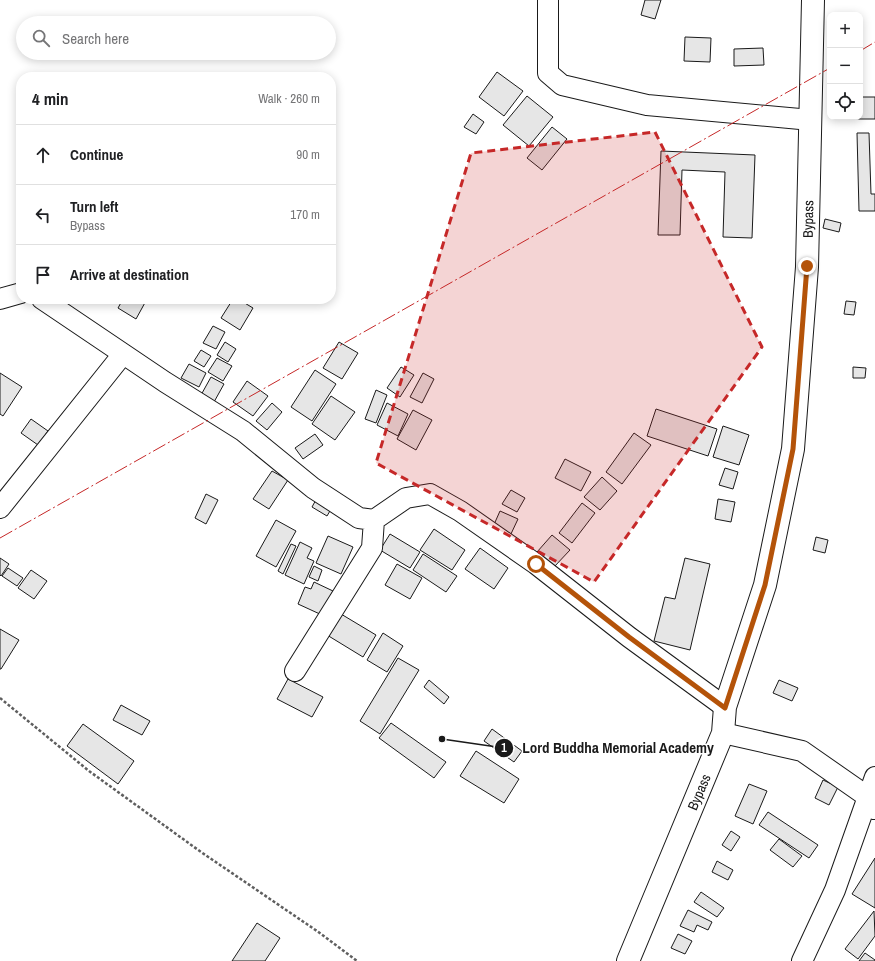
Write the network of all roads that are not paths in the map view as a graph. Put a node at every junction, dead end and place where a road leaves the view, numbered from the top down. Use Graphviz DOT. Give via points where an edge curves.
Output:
graph roads {
  1 [pos="548,0"];
  2 [pos="813,0"];
  3 [pos="811,120"];
  4 [pos="16,294"];
  5 [pos="0,299"];
  6 [pos="49,304"];
  7 [pos="123,354"];
  8 [pos="0,508"];
  9 [pos="374,520"];
  10 [pos="295,671"];
  11 [pos="725,708"];
  12 [pos="724,734"];
  13 [pos="875,777"];
  14 [pos="871,803"];
  15 [pos="628,961"];
  16 [pos="802,961"];
  1 -- 3 [label="street" via="548,73 562,85 647,104"];
  2 -- 3 [label="main road, Bypass"];
  3 -- 11 [label="main road, Bypass" via="807,266 793,449 765,585"];
  4 -- 5 [label="street"];
  6 -- 7 [label="street"];
  7 -- 8 [label="street"];
  7 -- 9 [label="street" via="243,431 319,492 359,518"];
  9 -- 10 [label="street" via="372,548"];
  9 -- 11 [label="street" via="406,498 430,494 460,511 536,564"];
  11 -- 12 [label="main road, Bypass"];
  12 -- 14 [label="street" via="802,751"];
  12 -- 15 [label="main road, Bypass"];
  13 -- 14 [label="street"];
  14 -- 16 [label="street"];
}
